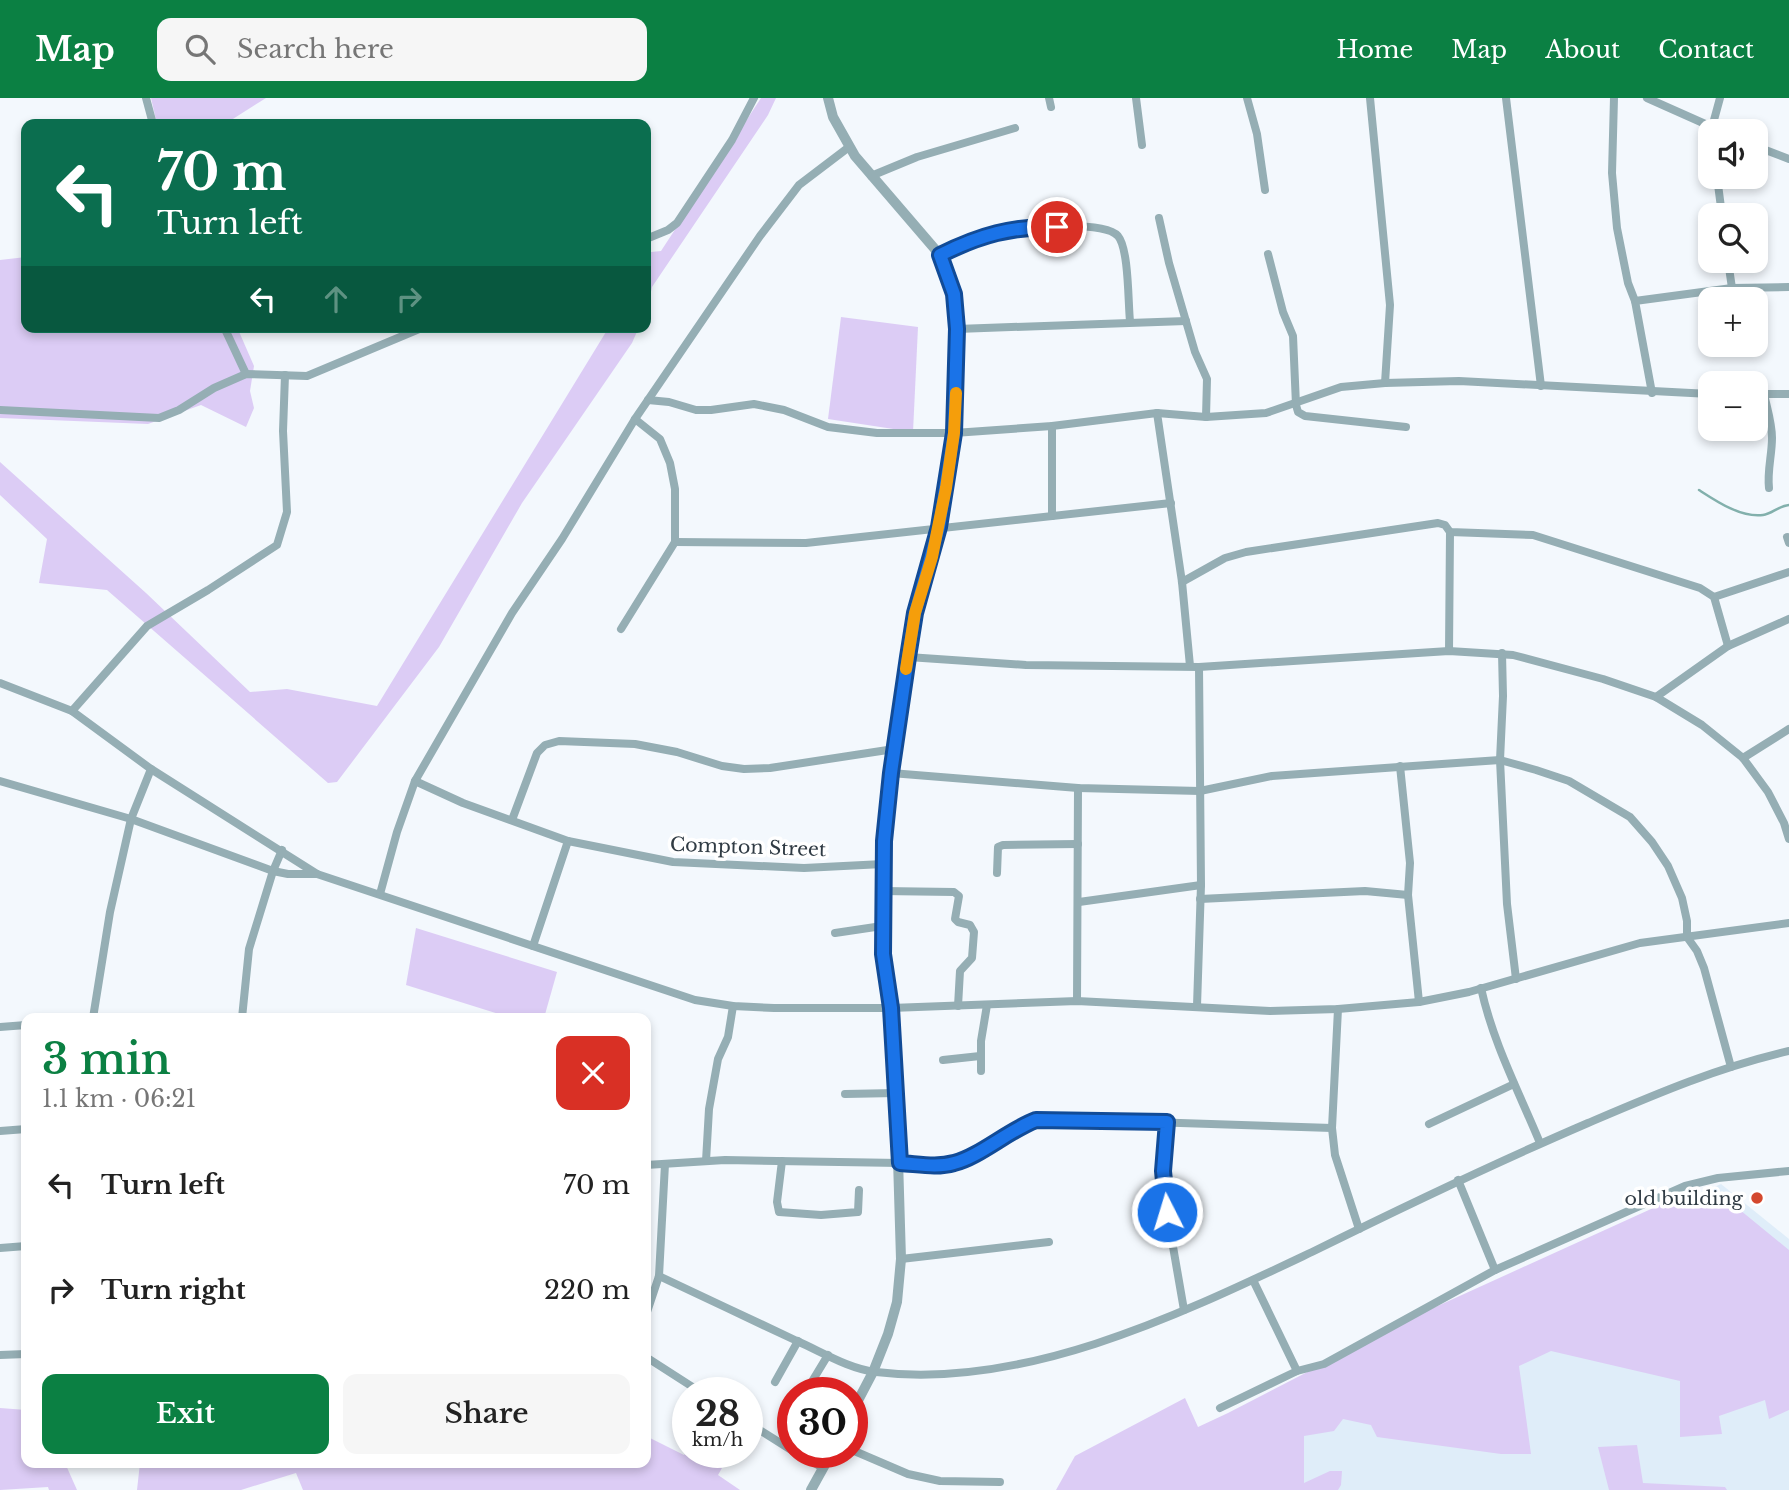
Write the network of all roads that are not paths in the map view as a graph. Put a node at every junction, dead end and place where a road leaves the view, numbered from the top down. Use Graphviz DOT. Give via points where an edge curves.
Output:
graph roads {
  1 [pos="145,98"];
  2 [pos="754,98"];
  3 [pos="828,98"];
  4 [pos="1136,98"];
  5 [pos="1247,98"];
  6 [pos="1370,98"];
  7 [pos="1506,98"];
  8 [pos="1614,98"];
  9 [pos="1647,98"];
  10 [pos="1720,98"];
  11 [pos="151,119"];
  12 [pos="1714,119"];
  13 [pos="1698,123"];
  14 [pos="1015,128"];
  15 [pos="1142,145"];
  16 [pos="849,147"];
  17 [pos="1768,151"];
  18 [pos="1789,159"];
  19 [pos="871,176"];
  20 [pos="1265,190"];
  21 [pos="1159,218"];
  22 [pos="651,237"];
  23 [pos="1268,254"];
  24 [pos="940,255"];
  25 [pos="1768,287"];
  26 [pos="1789,287"];
  27 [pos="1698,292"];
  28 [pos="1635,300"];
  29 [pos="1130,321"];
  30 [pos="1186,321"];
  31 [pos="957,329"];
  32 [pos="227,333"];
  33 [pos="410,333"];
  34 [pos="246,374"];
  35 [pos="285,375"];
  36 [pos="1385,383"];
  37 [pos="1541,386"];
  38 [pos="1652,393"];
  39 [pos="1698,394"];
  40 [pos="1768,394"];
  41 [pos="1789,394"];
  42 [pos="648,400"];
  43 [pos="1296,405"];
  44 [pos="0,411"];
  45 [pos="1157,413"];
  46 [pos="1768,415"];
  47 [pos="1206,417"];
  48 [pos="635,419"];
  49 [pos="1052,426"];
  50 [pos="1406,427"];
  51 [pos="954,433"];
  52 [pos="1769,488"];
  53 [pos="1171,503"];
  54 [pos="1052,516"];
  55 [pos="939,527"];
  56 [pos="1450,531"];
  57 [pos="675,542"];
  58 [pos="1789,572"];
  59 [pos="1182,582"];
  60 [pos="1714,597"];
  61 [pos="1789,619"];
  62 [pos="621,629"];
  63 [pos="1728,646"];
  64 [pos="1449,651"];
  65 [pos="1502,653"];
  66 [pos="908,657"];
  67 [pos="1194,667"];
  68 [pos="0,683"];
  69 [pos="1656,697"];
  70 [pos="72,710"];
  71 [pos="1789,729"];
  72 [pos="894,749"];
  73 [pos="1742,758"];
  74 [pos="1500,760"];
  75 [pos="1400,766"];
  76 [pos="151,769"];
  77 [pos="891,773"];
  78 [pos="0,781"];
  79 [pos="415,781"];
  80 [pos="1078,788"];
  81 [pos="1200,791"];
  82 [pos="131,819"];
  83 [pos="512,820"];
  84 [pos="1789,839"];
  85 [pos="568,841"];
  86 [pos="1078,844"];
  87 [pos="282,850"];
  88 [pos="883,864"];
  89 [pos="273,871"];
  90 [pos="997,873"];
  91 [pos="317,874"];
  92 [pos="1201,885"];
  93 [pos="883,891"];
  94 [pos="380,894"];
  95 [pos="1408,895"];
  96 [pos="1200,899"];
  97 [pos="1079,902"];
  98 [pos="1789,923"];
  99 [pos="883,926"];
  100 [pos="835,933"];
  101 [pos="1687,937"];
  102 [pos="533,946"];
  103 [pos="1516,979"];
  104 [pos="1481,988"];
  105 [pos="1077,1002"];
  106 [pos="1419,1002"];
  107 [pos="987,1005"];
  108 [pos="733,1006"];
  109 [pos="958,1006"];
  110 [pos="1197,1006"];
  111 [pos="891,1008"];
  112 [pos="1338,1009"];
  113 [pos="94,1013"];
  114 [pos="243,1013"];
  115 [pos="21,1025"];
  116 [pos="0,1027"];
  117 [pos="1789,1051"];
  118 [pos="980,1056"];
  119 [pos="943,1060"];
  120 [pos="1731,1067"];
  121 [pos="981,1071"];
  122 [pos="1514,1084"];
  123 [pos="897,1093"];
  124 [pos="845,1094"];
  125 [pos="1167,1122"];
  126 [pos="1429,1124"];
  127 [pos="1332,1128"];
  128 [pos="21,1129"];
  129 [pos="0,1131"];
  130 [pos="1540,1143"];
  131 [pos="706,1161"];
  132 [pos="782,1161"];
  133 [pos="900,1163"];
  134 [pos="651,1164"];
  135 [pos="665,1164"];
  136 [pos="1789,1171"];
  137 [pos="1458,1180"];
  138 [pos="859,1191"];
  139 [pos="1359,1228"];
  140 [pos="1049,1242"];
  141 [pos="21,1246"];
  142 [pos="0,1248"];
  143 [pos="901,1259"];
  144 [pos="1494,1270"];
  145 [pos="659,1276"];
  146 [pos="1253,1280"];
  147 [pos="651,1300"];
  148 [pos="1184,1310"];
  149 [pos="799,1341"];
  150 [pos="0,1354"];
  151 [pos="21,1354"];
  152 [pos="828,1355"];
  153 [pos="651,1360"];
  154 [pos="1297,1371"];
  155 [pos="873,1372"];
  156 [pos="677,1377"];
  157 [pos="815,1377"];
  158 [pos="775,1382"];
  159 [pos="868,1382"];
  160 [pos="1220,1408"];
  161 [pos="868,1457"];
  162 [pos="823,1468"];
  163 [pos="1000,1482"];
  164 [pos="811,1490"];
  1 -- 11 [label="street"];
  2 -- 22 [label="street" via="677,223"];
  3 -- 16 [label="street"];
  4 -- 15 [label="street"];
  5 -- 20 [label="street"];
  6 -- 36 [label="street" via="1390,305"];
  7 -- 37 [label="street"];
  8 -- 28 [label="street" via="1617,228"];
  9 -- 13 [label="street"];
  10 -- 12 [label="street"];
  14 -- 19 [label="street"];
  16 -- 19 [label="street"];
  16 -- 42 [label="street" via="799,185 783,204"];
  17 -- 18 [label="street"];
  19 -- 24 [label="street"];
  21 -- 30 [label="street"];
  23 -- 43 [label="street" via="1293,336"];
  24 -- 29 [label="street" via="987,234 1014,229 1077,227 1112,232 1124,249"];
  24 -- 31 [label="street" via="954,294"];
  25 -- 26 [label="street"];
  27 -- 28 [label="street"];
  28 -- 38 [label="street"];
  29 -- 30 [label="street"];
  29 -- 31 [label="street"];
  30 -- 47 [label="street" via="1207,379"];
  31 -- 51 [label="street"];
  32 -- 34 [label="street"];
  33 -- 35 [label="street" via="307,376"];
  34 -- 35 [label="street"];
  34 -- 44 [label="street" via="159,418"];
  35 -- 70 [label="street" via="287,512 277,545 147,626"];
  36 -- 37 [label="street"];
  36 -- 43 [label="street" via="1341,387"];
  37 -- 38 [label="street"];
  38 -- 39 [label="street"];
  40 -- 41 [label="street"];
  42 -- 48 [label="street"];
  42 -- 51 [label="street" via="696,410 754,404 828,427 877,433"];
  43 -- 47 [label="street" via="1266,413"];
  43 -- 50 [label="street" via="1305,416"];
  45 -- 47 [label="street"];
  45 -- 49 [label="street"];
  45 -- 53 [label="street"];
  46 -- 52 [label="street" via="1773,441"];
  48 -- 57 [label="street" via="660,439 670,463"];
  48 -- 79 [label="street" via="512,613"];
  49 -- 51 [label="street"];
  49 -- 54 [label="street"];
  51 -- 55 [label="street"];
  53 -- 54 [label="street"];
  53 -- 59 [label="street"];
  54 -- 55 [label="street"];
  55 -- 57 [label="street" via="806,543"];
  55 -- 66 [label="street"];
  56 -- 59 [label="street" via="1445,525 1430,523 1246,552"];
  56 -- 60 [label="street" via="1533,535 1700,588"];
  56 -- 64 [label="street"];
  57 -- 62 [label="street"];
  58 -- 60 [label="street"];
  59 -- 67 [label="street"];
  60 -- 63 [label="street"];
  61 -- 63 [label="street"];
  63 -- 69 [label="street"];
  64 -- 65 [label="street"];
  64 -- 67 [label="street"];
  65 -- 69 [label="street"];
  65 -- 74 [label="street"];
  66 -- 67 [label="street"];
  66 -- 72 [label="street"];
  67 -- 81 [label="street"];
  68 -- 70 [label="street"];
  69 -- 73 [label="street" via="1702,725"];
  70 -- 76 [label="street"];
  71 -- 73 [label="street"];
  72 -- 77 [label="street"];
  72 -- 83 [label="street" via="744,769 635,744 559,741 537,752"];
  73 -- 84 [label="street" via="1768,792"];
  74 -- 75 [label="street"];
  74 -- 101 [label="street" via="1569,781 1630,817 1668,866 1682,898"];
  74 -- 103 [label="street" via="1507,904"];
  75 -- 81 [label="street" via="1272,776"];
  75 -- 95 [label="street" via="1410,863"];
  76 -- 82 [label="street"];
  76 -- 87 [label="street"];
  77 -- 80 [label="street"];
  77 -- 88 [label="street"];
  78 -- 82 [label="street"];
  79 -- 83 [label="street, Compton Street"];
  79 -- 94 [label="street"];
  80 -- 81 [label="street"];
  80 -- 86 [label="street"];
  81 -- 92 [label="street"];
  82 -- 89 [label="street"];
  82 -- 113 [label="street"];
  83 -- 85 [label="street, Compton Street"];
  85 -- 88 [label="street, Compton Street" via="673,862 804,868"];
  85 -- 102 [label="street"];
  86 -- 90 [label="street" via="1003,845 998,847"];
  86 -- 97 [label="street"];
  87 -- 89 [label="street"];
  87 -- 91 [label="street"];
  88 -- 93 [label="street"];
  89 -- 91 [label="street"];
  89 -- 114 [label="street" via="249,949"];
  91 -- 94 [label="street"];
  92 -- 96 [label="street"];
  92 -- 97 [label="street"];
  93 -- 99 [label="street"];
  93 -- 109 [label="street" via="954,892 959,896 955,919 970,925 974,932 972,958 960,971"];
  94 -- 102 [label="street"];
  95 -- 96 [label="street" via="1365,891"];
  95 -- 106 [label="street"];
  96 -- 110 [label="street"];
  97 -- 105 [label="street"];
  98 -- 101 [label="street"];
  99 -- 100 [label="street"];
  99 -- 111 [label="street"];
  101 -- 103 [label="street" via="1640,943"];
  101 -- 120 [label="street" via="1704,968"];
  102 -- 108 [label="street" via="695,1000"];
  103 -- 104 [label="street"];
  104 -- 106 [label="street"];
  104 -- 122 [label="street"];
  105 -- 107 [label="street"];
  105 -- 110 [label="street"];
  106 -- 112 [label="street"];
  107 -- 109 [label="street"];
  107 -- 118 [label="street"];
  108 -- 111 [label="street"];
  108 -- 131 [label="street" via="709,1109"];
  109 -- 111 [label="street"];
  110 -- 112 [label="street"];
  111 -- 123 [label="street"];
  112 -- 127 [label="street"];
  115 -- 116 [label="street"];
  117 -- 120 [label="street"];
  118 -- 119 [label="street"];
  118 -- 121 [label="street"];
  120 -- 130 [label="street" via="1693,1078"];
  122 -- 126 [label="street"];
  122 -- 130 [label="street"];
  123 -- 124 [label="street"];
  123 -- 133 [label="street"];
  125 -- 127 [label="street"];
  125 -- 133 [label="street" via="1036,1120 954,1163"];
  125 -- 148 [label="street" via="1163,1171"];
  127 -- 139 [label="street" via="1335,1155"];
  128 -- 129 [label="street"];
  130 -- 137 [label="street"];
  131 -- 132 [label="street"];
  131 -- 135 [label="street"];
  132 -- 133 [label="street"];
  132 -- 138 [label="street" via="779,1212 858,1212"];
  133 -- 143 [label="street"];
  134 -- 135 [label="street"];
  135 -- 145 [label="street"];
  136 -- 144 [label="street" via="1685,1186"];
  137 -- 139 [label="street"];
  137 -- 144 [label="street"];
  139 -- 146 [label="street"];
  140 -- 143 [label="street"];
  141 -- 142 [label="street"];
  143 -- 155 [label="street" via="893,1319"];
  144 -- 154 [label="street" via="1325,1364"];
  145 -- 147 [label="street"];
  145 -- 149 [label="street"];
  146 -- 148 [label="street"];
  146 -- 154 [label="street"];
  148 -- 155 [label="street" via="1053,1357 976,1371"];
  149 -- 152 [label="street"];
  149 -- 158 [label="street"];
  150 -- 151 [label="street"];
  152 -- 155 [label="street"];
  152 -- 157 [label="street"];
  153 -- 156 [label="street"];
  154 -- 160 [label="street"];
  155 -- 159 [label="street"];
  161 -- 163 [label="street" via="908,1474 940,1481"];
  162 -- 164 [label="street"];
}
